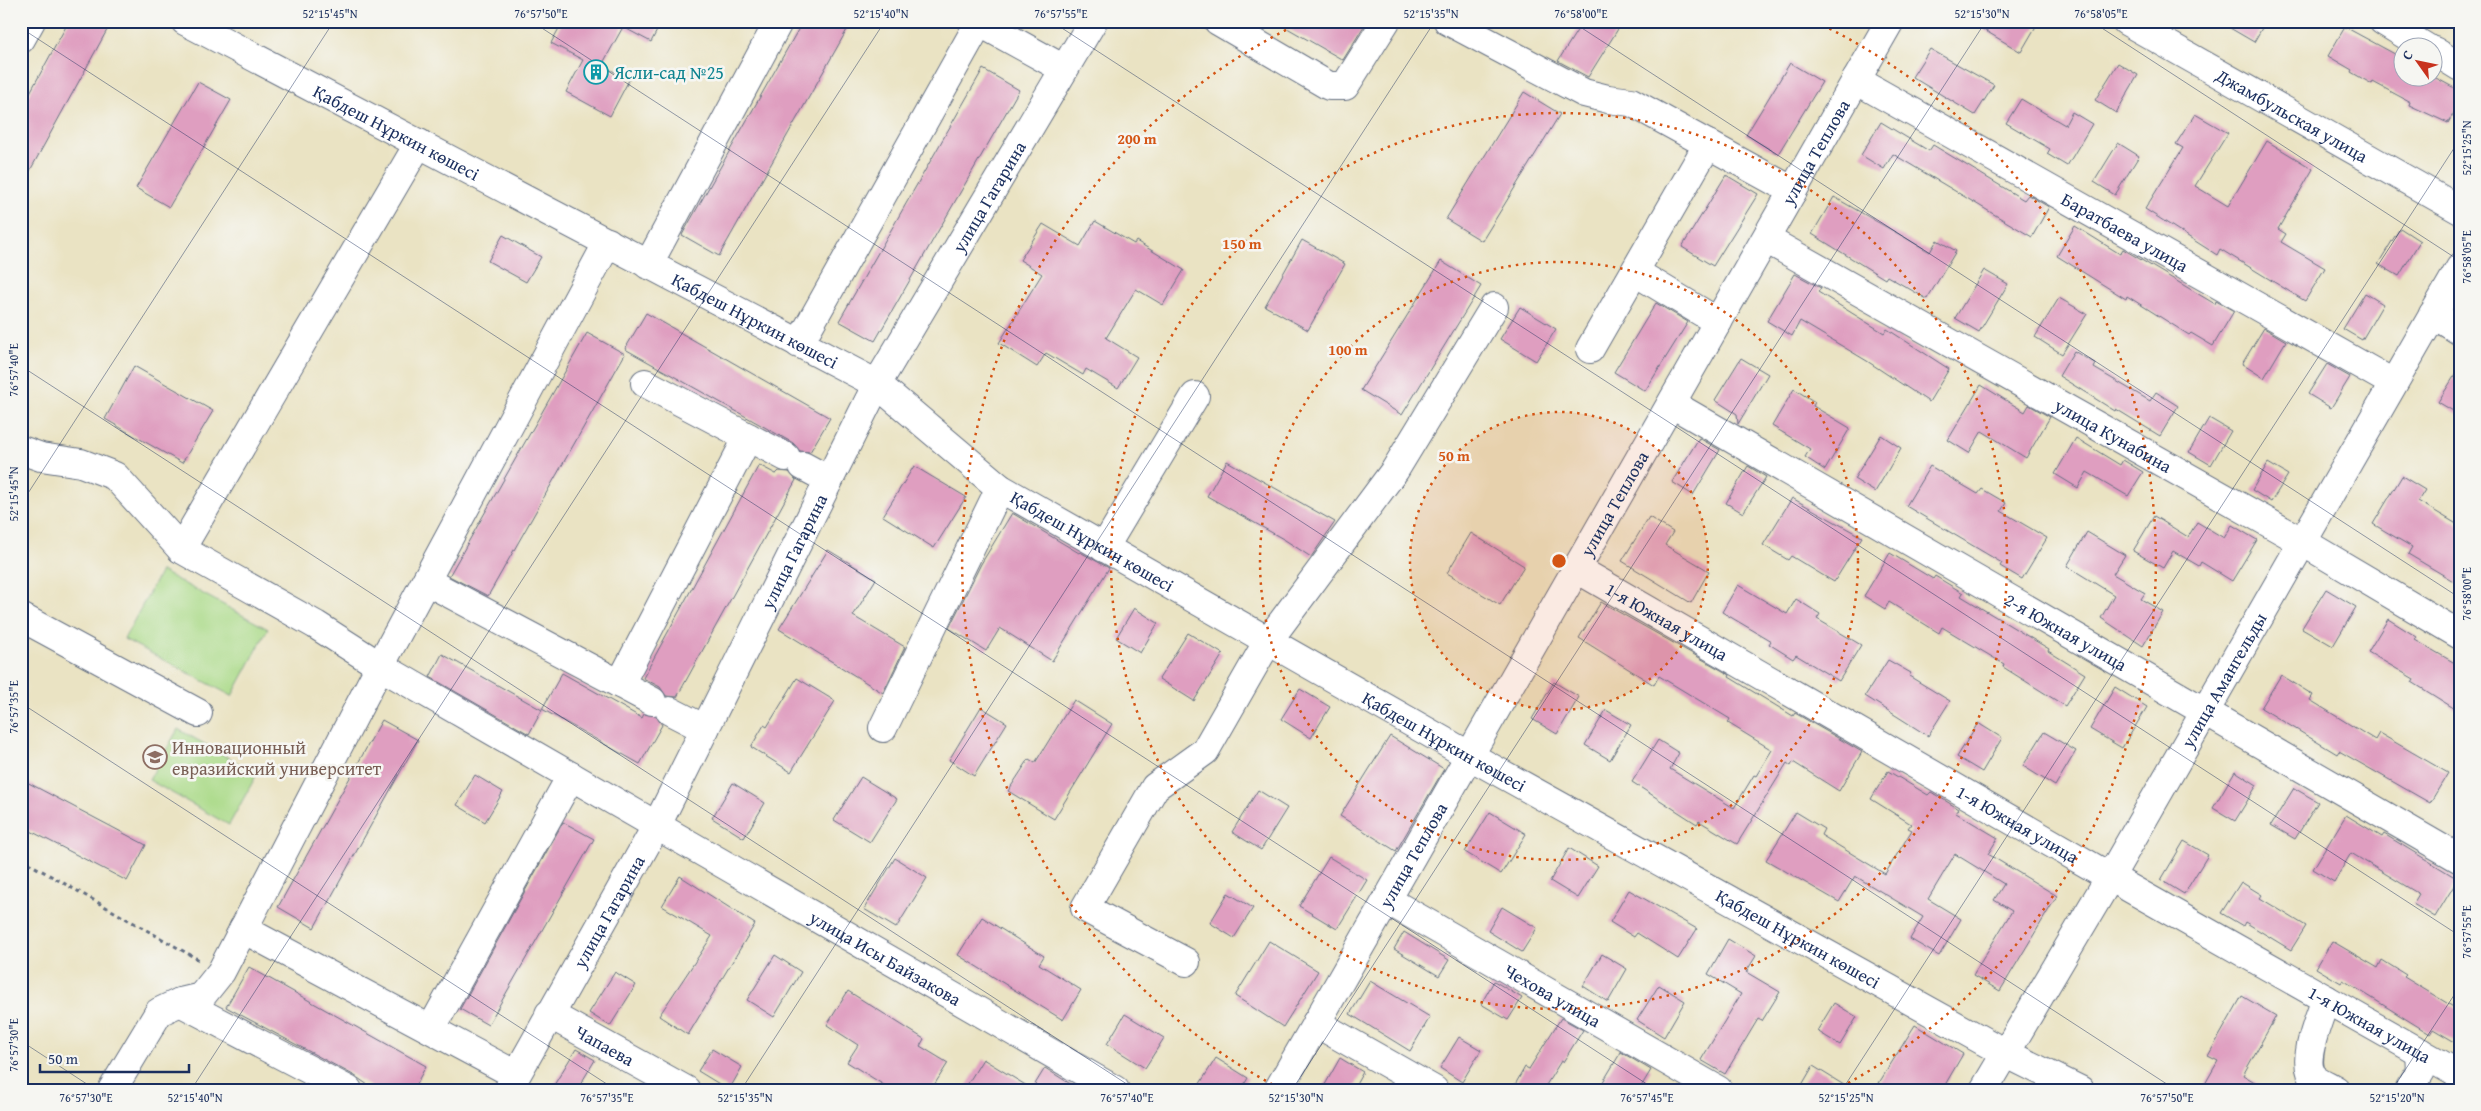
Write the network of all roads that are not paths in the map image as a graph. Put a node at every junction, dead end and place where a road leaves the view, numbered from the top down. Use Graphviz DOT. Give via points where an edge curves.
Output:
graph roads {
  1 [pos="31,21"];
  2 [pos="185,21"];
  3 [pos="779,21"];
  4 [pos="1093,21"];
  5 [pos="1218,21"];
  6 [pos="1386,21"];
  7 [pos="1448,21"];
  8 [pos="1890,21"];
  9 [pos="2126,21"];
  10 [pos="2383,21"];
  11 [pos="978,22"];
  12 [pos="2411,38"];
  13 [pos="21,39"];
  14 [pos="2444,57"];
  15 [pos="2460,67"];
  16 [pos="1064,70"];
  17 [pos="1856,80"];
  18 [pos="419,143"];
  19 [pos="1708,144"];
  20 [pos="1793,191"];
  21 [pos="2460,210"];
  22 [pos="1766,238"];
  23 [pos="608,242"];
  24 [pos="648,264"];
  25 [pos="2460,268"];
  26 [pos="1635,272"];
  27 [pos="1494,306"];
  28 [pos="2433,314"];
  29 [pos="1718,322"];
  30 [pos="2460,332"];
  31 [pos="799,344"];
  32 [pos="1590,349"];
  33 [pos="645,383"];
  34 [pos="2394,383"];
  35 [pos="877,384"];
  36 [pos="1194,396"];
  37 [pos="1672,404"];
  38 [pos="748,437"];
  39 [pos="21,450"];
  40 [pos="829,480"];
  41 [pos="1000,488"];
  42 [pos="2301,541"];
  43 [pos="1104,548"];
  44 [pos="181,549"];
  45 [pos="1577,570"];
  46 [pos="426,580"];
  47 [pos="21,617"];
  48 [pos="2460,635"];
  49 [pos="1268,641"];
  50 [pos="380,666"];
  51 [pos="620,684"];
  52 [pos="2204,711"];
  53 [pos="198,714"];
  54 [pos="882,728"];
  55 [pos="705,729"];
  56 [pos="1470,756"];
  57 [pos="571,776"];
  58 [pos="657,825"];
  59 [pos="2460,859"];
  60 [pos="2110,877"];
  61 [pos="1387,900"];
  62 [pos="242,929"];
  63 [pos="1186,962"];
  64 [pos="2326,999"];
  65 [pos="180,1002"];
  66 [pos="549,1014"];
  67 [pos="1316,1023"];
  68 [pos="430,1029"];
  69 [pos="2006,1053"];
  70 [pos="2460,1075"];
  71 [pos="2422,1076"];
  72 [pos="512,1082"];
  73 [pos="112,1090"];
  74 [pos="348,1090"];
  75 [pos="686,1090"];
  76 [pos="1115,1090"];
  77 [pos="1278,1090"];
  78 [pos="1434,1090"];
  79 [pos="1718,1090"];
  80 [pos="1984,1090"];
  81 [pos="2080,1090"];
  82 [pos="2336,1090"];
  1 -- 13 [label="street"];
  2 -- 18 [label="street, Қабдеш Нұркин көшесі"];
  3 -- 24 [label="street"];
  4 -- 16 [label="street, улица Гагарина"];
  5 -- 6 [label="street" via="1329,86 1345,86"];
  7 -- 19 [label="street" via="1584,93 1631,102"];
  8 -- 17 [label="street, улица Теплова"];
  9 -- 21 [label="street, Джамбульская улица"];
  10 -- 12 [label="street"];
  11 -- 16 [label="street"];
  11 -- 31 [label="street"];
  14 -- 15 [label="street"];
  16 -- 35 [label="street, улица Гагарина"];
  17 -- 20 [label="street, улица Теплова"];
  17 -- 34 [label="street, Баратбаева улица"];
  18 -- 23 [label="street, Қабдеш Нұркин көшесі"];
  18 -- 44 [label="street"];
  19 -- 20 [label="street"];
  19 -- 26 [label="street"];
  20 -- 22 [label="street, улица Теплова"];
  22 -- 29 [label="street, улица Теплова"];
  22 -- 42 [label="street, улица Кунабина"];
  23 -- 24 [label="street, Қабдеш Нұркин көшесі"];
  23 -- 46 [label="street"];
  24 -- 31 [label="street, Қабдеш Нұркин көшесі"];
  25 -- 28 [label="street, улица Амангельды"];
  26 -- 29 [label="street"];
  26 -- 32 [label="street"];
  27 -- 49 [label="street" via="1395,470"];
  28 -- 30 [label="street"];
  28 -- 34 [label="street, улица Амангельды"];
  29 -- 37 [label="street, улица Теплова"];
  31 -- 35 [label="street, Қабдеш Нұркин көшесі"];
  33 -- 38 [label="street"];
  34 -- 42 [label="street, улица Амангельды"];
  35 -- 40 [label="street, улица Гагарина"];
  35 -- 41 [label="street, Қабдеш Нұркин көшесі"];
  36 -- 43 [label="street"];
  37 -- 45 [label="street, улица Теплова"];
  37 -- 52 [label="street, 2-я Южная улица"];
  38 -- 40 [label="street"];
  38 -- 51 [label="street"];
  39 -- 44 [label="street, улица Исы Байзакова" via="41,457 81,463 114,476"];
  40 -- 55 [label="street, улица Гагарина"];
  41 -- 43 [label="street, Қабдеш Нұркин көшесі"];
  41 -- 54 [label="street"];
  42 -- 48 [label="street, улица Кунабина"];
  42 -- 52 [label="street, улица Амангельды"];
  43 -- 49 [label="street, Қабдеш Нұркин көшесі"];
  44 -- 50 [label="street, улица Исы Байзакова" via="316,625"];
  45 -- 56 [label="street, улица Теплова"];
  45 -- 60 [label="street, 1-я Южная улица"];
  46 -- 50 [label="street"];
  46 -- 51 [label="street"];
  47 -- 53 [label="street"];
  49 -- 56 [label="street, Қабдеш Нұркин көшесі"];
  49 -- 63 [label="street" via="1205,751 1155,787 1085,908"];
  50 -- 57 [label="street, улица Исы Байзакова"];
  50 -- 62 [label="street"];
  51 -- 55 [label="street"];
  52 -- 59 [label="street, 2-я Южная улица"];
  52 -- 60 [label="street, улица Амангельды"];
  55 -- 58 [label="street, улица Гагарина"];
  56 -- 61 [label="street, улица Теплова"];
  56 -- 69 [label="street, Қабдеш Нұркин көшесі"];
  57 -- 58 [label="street, улица Исы Байзакова"];
  57 -- 68 [label="street"];
  58 -- 66 [label="street, улица Гагарина"];
  58 -- 76 [label="street, улица Исы Байзакова"];
  60 -- 64 [label="street, 1-я Южная улица"];
  60 -- 69 [label="street, улица Амангельды"];
  61 -- 67 [label="street, улица Теплова"];
  61 -- 79 [label="street, Чехова улица"];
  62 -- 65 [label="street" via="221,972 201,997"];
  62 -- 68 [label="street"];
  64 -- 71 [label="street, 1-я Южная улица"];
  64 -- 82 [label="street" via="2308,1057 2309,1070 2315,1078"];
  65 -- 73 [label="street" via="159,1012"];
  65 -- 74 [label="street"];
  66 -- 72 [label="street, улица Гагарина"];
  66 -- 75 [label="street, Чапаева"];
  67 -- 77 [label="street, улица Теплова"];
  67 -- 78 [label="street"];
  68 -- 72 [label="street"];
  69 -- 80 [label="street, улица Амангельды"];
  69 -- 81 [label="street, Қабдеш Нұркин көшесі"];
  70 -- 71 [label="street, 1-я Южная улица"];
}
